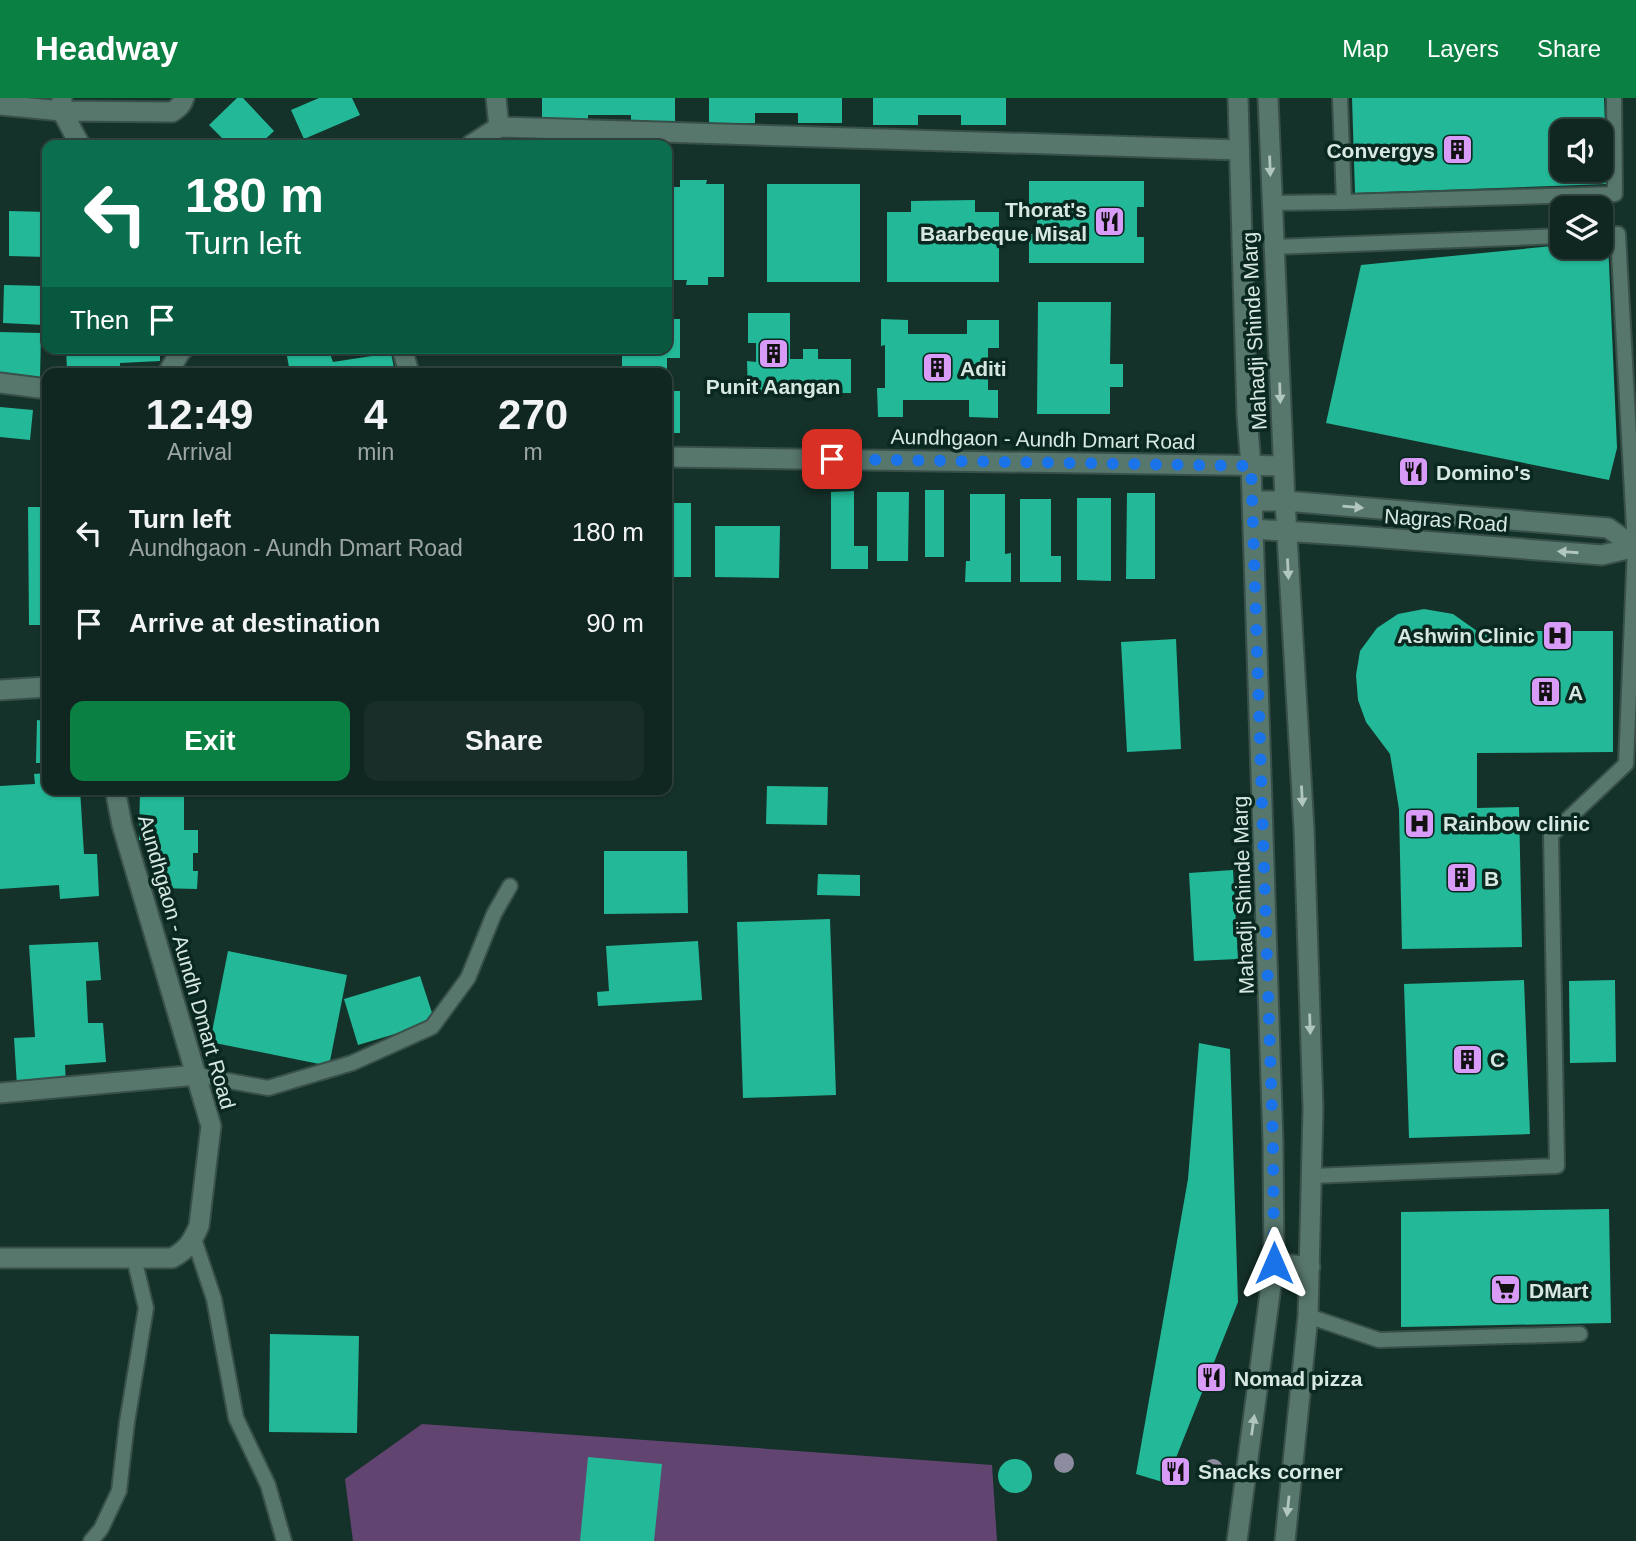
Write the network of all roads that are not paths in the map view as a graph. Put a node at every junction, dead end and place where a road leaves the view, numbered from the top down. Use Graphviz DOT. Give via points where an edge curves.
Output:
graph roads {
  1 [pos="184,98"];
  2 [pos="496,98"];
  3 [pos="1238,98"];
  4 [pos="1268,98"];
  5 [pos="1340,98"];
  6 [pos="1614,98"];
  7 [pos="0,104"];
  8 [pos="62,104"];
  9 [pos="499,127"];
  10 [pos="78,140"];
  11 [pos="479,140"];
  12 [pos="1239,150"];
  13 [pos="1344,202"];
  14 [pos="1271,203"];
  15 [pos="1613,234"];
  16 [pos="1550,236"];
  17 [pos="1273,247"];
  18 [pos="0,383"];
  19 [pos="42,388"];
  20 [pos="672,457"];
  21 [pos="1251,466"];
  22 [pos="1283,466"];
  23 [pos="1252,501"];
  24 [pos="1284,501"];
  25 [pos="1253,529"];
  26 [pos="1286,531"];
  27 [pos="1636,547"];
  28 [pos="42,687"];
  29 [pos="0,690"];
  30 [pos="117,795"];
  31 [pos="510,886"];
  32 [pos="197,1076"];
  33 [pos="0,1093"];
  34 [pos="1312,1176"];
  35 [pos="194,1239"];
  36 [pos="0,1258"];
  37 [pos="134,1258"];
  38 [pos="1274,1263"];
  39 [pos="1310,1267"];
  40 [pos="1308,1317"];
  41 [pos="1580,1334"];
  42 [pos="91,1541"];
  43 [pos="284,1541"];
  44 [pos="1237,1541"];
  45 [pos="1285,1541"];
  1 -- 8 [label="main road" via="172,112"];
  2 -- 9 [label="main road"];
  3 -- 12 [label="main road, Mahadji Shinde Marg"];
  4 -- 14 [label="main road, Mahadji Shinde Marg, one-way"];
  5 -- 13 [label="lane"];
  6 -- 13 [label="lane" via="1615,194"];
  7 -- 8 [label="main road"];
  8 -- 10 [label="main road"];
  9 -- 11 [label="main road"];
  9 -- 12 [label="main road"];
  12 -- 21 [label="main road, Mahadji Shinde Marg"];
  13 -- 14 [label="lane"];
  14 -- 17 [label="main road, Mahadji Shinde Marg"];
  15 -- 27 [label="lane" via="1618,234"];
  16 -- 17 [label="lane"];
  17 -- 22 [label="main road, Mahadji Shinde Marg, one-way"];
  18 -- 19 [label="main road"];
  20 -- 21 [label="main road, Aundhgaon - Aundh Dmart Road"];
  21 -- 22 [label="main road, Aundhgaon - Aundh Dmart Road"];
  21 -- 23 [label="main road, Mahadji Shinde Marg"];
  22 -- 24 [label="main road, Mahadji Shinde Marg"];
  23 -- 24 [label="main road"];
  23 -- 25 [label="main road, Mahadji Shinde Marg"];
  24 -- 26 [label="main road, Mahadji Shinde Marg"];
  24 -- 27 [label="main road, Nagras Road, one-way" via="1608,528"];
  25 -- 26 [label="main road, Nagras Road"];
  25 -- 38 [label="main road, Mahadji Shinde Marg"];
  27 -- 26 [label="main road, Nagras Road, one-way" via="1602,555"];
  26 -- 34 [label="main road, Mahadji Shinde Marg, one-way" via="1304,828"];
  27 -- 34 [label="lane" via="1626,764 1550,835 1557,1166"];
  28 -- 29 [label="main road"];
  30 -- 32 [label="main road, Aundhgaon - Aundh Dmart Road"];
  31 -- 32 [label="lane" via="468,978 432,1027 352,1063 268,1088"];
  32 -- 33 [label="main road"];
  32 -- 35 [label="main road, Aundhgaon - Aundh Dmart Road" via="211,1126"];
  34 -- 39 [label="main road, Mahadji Shinde Marg"];
  35 -- 37 [label="main road" via="172,1258"];
  35 -- 43 [label="lane" via="214,1299 236,1418 268,1485"];
  36 -- 37 [label="main road"];
  37 -- 42 [label="lane" via="146,1308 119,1491"];
  38 -- 39 [label="main road"];
  44 -- 38 [label="main road, Mahadji Shinde Marg, one-way"];
  39 -- 40 [label="main road, Mahadji Shinde Marg"];
  40 -- 41 [label="lane" via="1379,1340"];
  40 -- 45 [label="main road, Mahadji Shinde Marg, one-way"];
}
